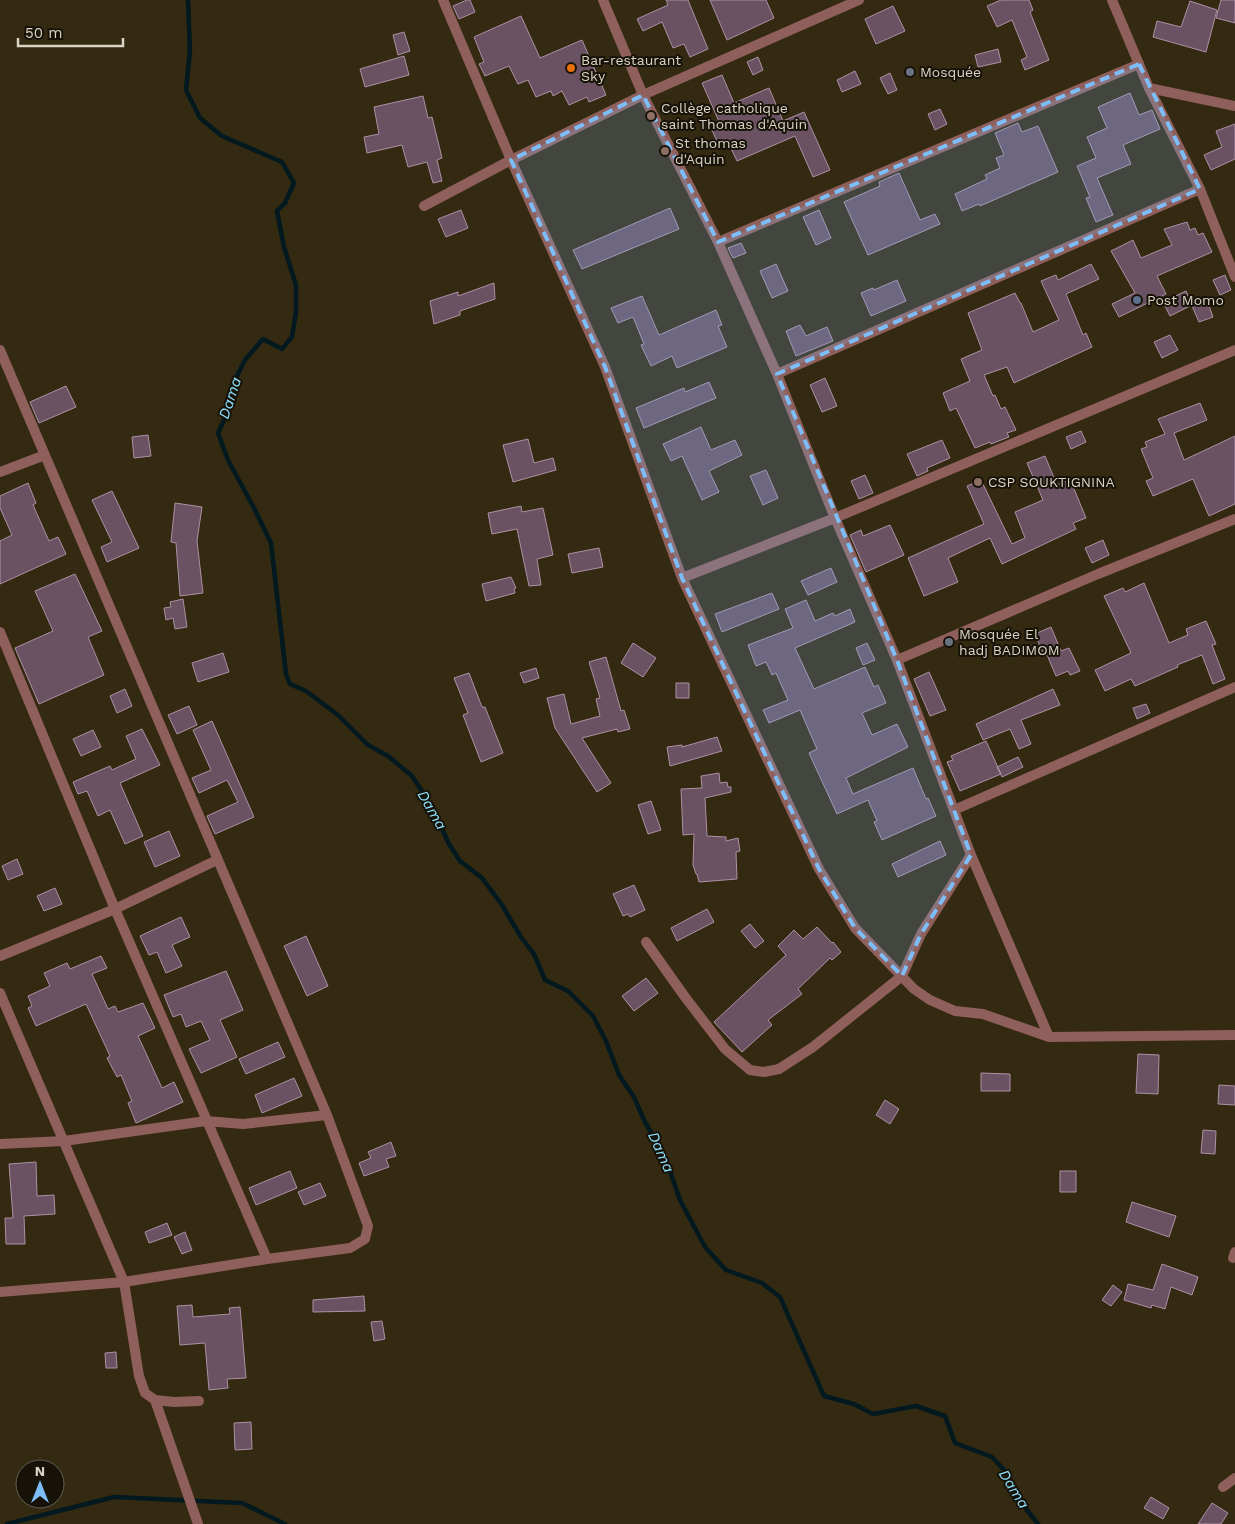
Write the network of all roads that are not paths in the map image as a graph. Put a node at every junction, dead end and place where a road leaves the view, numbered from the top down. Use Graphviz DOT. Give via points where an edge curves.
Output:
graph roads {
  1 [pos="442,0"];
  2 [pos="602,0"];
  3 [pos="859,0"];
  4 [pos="1112,0"];
  5 [pos="1139,64"];
  6 [pos="1149,88"];
  7 [pos="643,95"];
  8 [pos="1235,106"];
  9 [pos="511,160"];
  10 [pos="1200,189"];
  11 [pos="424,206"];
  12 [pos="718,242"];
  13 [pos="1235,277"];
  14 [pos="0,350"];
  15 [pos="1235,350"];
  16 [pos="777,374"];
  17 [pos="45,455"];
  18 [pos="0,472"];
  19 [pos="835,518"];
  20 [pos="1235,519"];
  21 [pos="682,578"];
  22 [pos="0,632"];
  23 [pos="897,660"];
  24 [pos="1235,687"];
  25 [pos="954,810"];
  26 [pos="971,855"];
  27 [pos="218,860"];
  28 [pos="115,909"];
  29 [pos="646,942"];
  30 [pos="0,956"];
  31 [pos="902,976"];
  32 [pos="0,993"];
  33 [pos="1235,1035"];
  34 [pos="1049,1037"];
  35 [pos="327,1115"];
  36 [pos="206,1121"];
  37 [pos="64,1141"];
  38 [pos="0,1144"];
  39 [pos="267,1259"];
  40 [pos="124,1282"];
  41 [pos="0,1292"];
  42 [pos="155,1400"];
  43 [pos="199,1401"];
  44 [pos="1235,1478"];
  45 [pos="1223,1487"];
  46 [pos="198,1524"];
  1 -- 9 [label="street"];
  2 -- 7 [label="street"];
  3 -- 7 [label="street"];
  4 -- 5 [label="street"];
  5 -- 6 [label="street"];
  5 -- 12 [label="street"];
  6 -- 8 [label="street"];
  6 -- 10 [label="street"];
  7 -- 9 [label="street"];
  7 -- 12 [label="street"];
  9 -- 11 [label="street"];
  9 -- 21 [label="street" via="605,367"];
  10 -- 13 [label="street"];
  10 -- 16 [label="street"];
  12 -- 16 [label="street"];
  14 -- 17 [label="street"];
  15 -- 19 [label="street"];
  16 -- 19 [label="street"];
  17 -- 18 [label="street"];
  17 -- 27 [label="street"];
  19 -- 21 [label="street"];
  19 -- 23 [label="street"];
  20 -- 23 [label="street"];
  21 -- 31 [label="street" via="819,870 855,928"];
  22 -- 28 [label="street"];
  23 -- 25 [label="street"];
  24 -- 25 [label="street"];
  25 -- 26 [label="street"];
  26 -- 31 [label="street" via="921,934"];
  26 -- 34 [label="street"];
  27 -- 28 [label="street"];
  27 -- 35 [label="street"];
  28 -- 30 [label="street"];
  28 -- 36 [label="street"];
  29 -- 31 [label="street" via="725,1049 750,1070 764,1072 779,1069 806,1052"];
  31 -- 34 [label="street" via="930,1000"];
  32 -- 37 [label="street"];
  33 -- 34 [label="street"];
  35 -- 36 [label="street" via="243,1124"];
  35 -- 39 [label="street" via="368,1226 365,1239 350,1248"];
  36 -- 37 [label="street"];
  36 -- 39 [label="street"];
  37 -- 38 [label="street"];
  37 -- 40 [label="street"];
  39 -- 40 [label="street"];
  40 -- 41 [label="street"];
  40 -- 42 [label="street" via="139,1376 145,1393"];
  42 -- 43 [label="street"];
  42 -- 46 [label="street"];
  44 -- 45 [label="street"];
}
